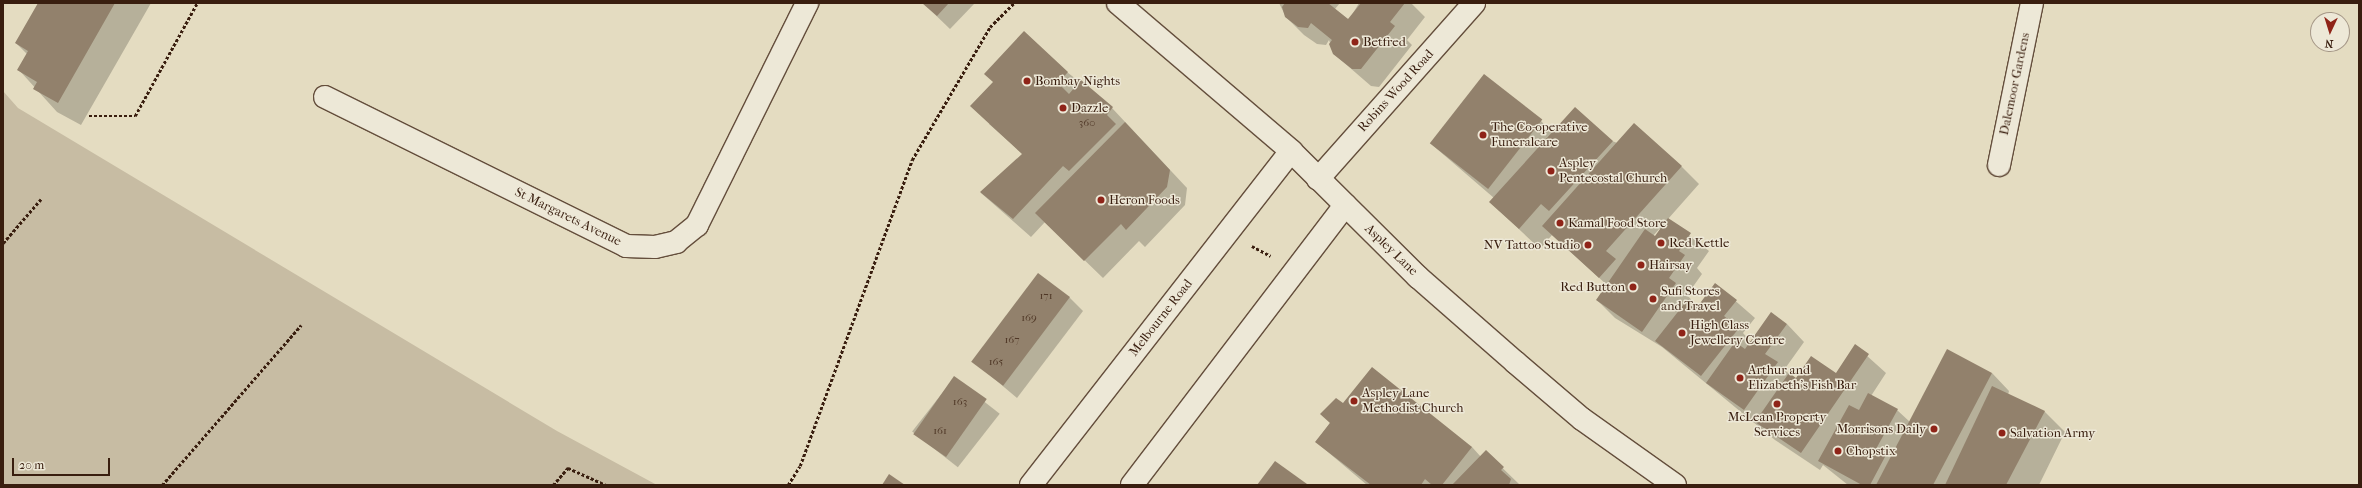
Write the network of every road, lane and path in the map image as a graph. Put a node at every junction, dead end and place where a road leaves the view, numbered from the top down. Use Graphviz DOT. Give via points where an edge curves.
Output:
graph roads {
  1 [pos="197,3"];
  2 [pos="807,3"];
  3 [pos="1014,3"];
  4 [pos="1118,3"];
  5 [pos="1474,3"];
  6 [pos="2032,3"];
  7 [pos="325,97"];
  8 [pos="88,116"];
  9 [pos="1291,150"];
  10 [pos="1999,165"];
  11 [pos="1318,179"];
  12 [pos="41,199"];
  13 [pos="1345,205"];
  14 [pos="1227,233"];
  15 [pos="3,243"];
  16 [pos="1296,268"];
  17 [pos="301,325"];
  18 [pos="162,485"];
  19 [pos="553,485"];
  20 [pos="606,485"];
  21 [pos="788,485"];
  22 [pos="1031,485"];
  23 [pos="1132,485"];
  24 [pos="1674,485"];
  1 -- 8 [label="path" via="135,116"];
  2 -- 7 [label="street, St Margarets Avenue" via="697,225 676,242 655,247 626,246"];
  3 -- 21 [label="path" via="990,27 912,160 800,466"];
  4 -- 9 [label="street, Aspley Lane"];
  5 -- 11 [label="street, Robins Wood Road"];
  6 -- 10 [label="street, Dalemoor Gardens"];
  9 -- 11 [label="street, Aspley Lane"];
  9 -- 14 [label="street, Melbourne Road"];
  11 -- 13 [label="street, Aspley Lane"];
  12 -- 15 [label="path"];
  13 -- 16 [label="street"];
  13 -- 24 [label="street, Aspley Lane" via="1418,277 1582,419"];
  14 -- 16 [label="path"];
  14 -- 22 [label="street, Melbourne Road"];
  16 -- 23 [label="street"];
  17 -- 18 [label="path"];
  19 -- 20 [label="path" via="568,468"];
}
